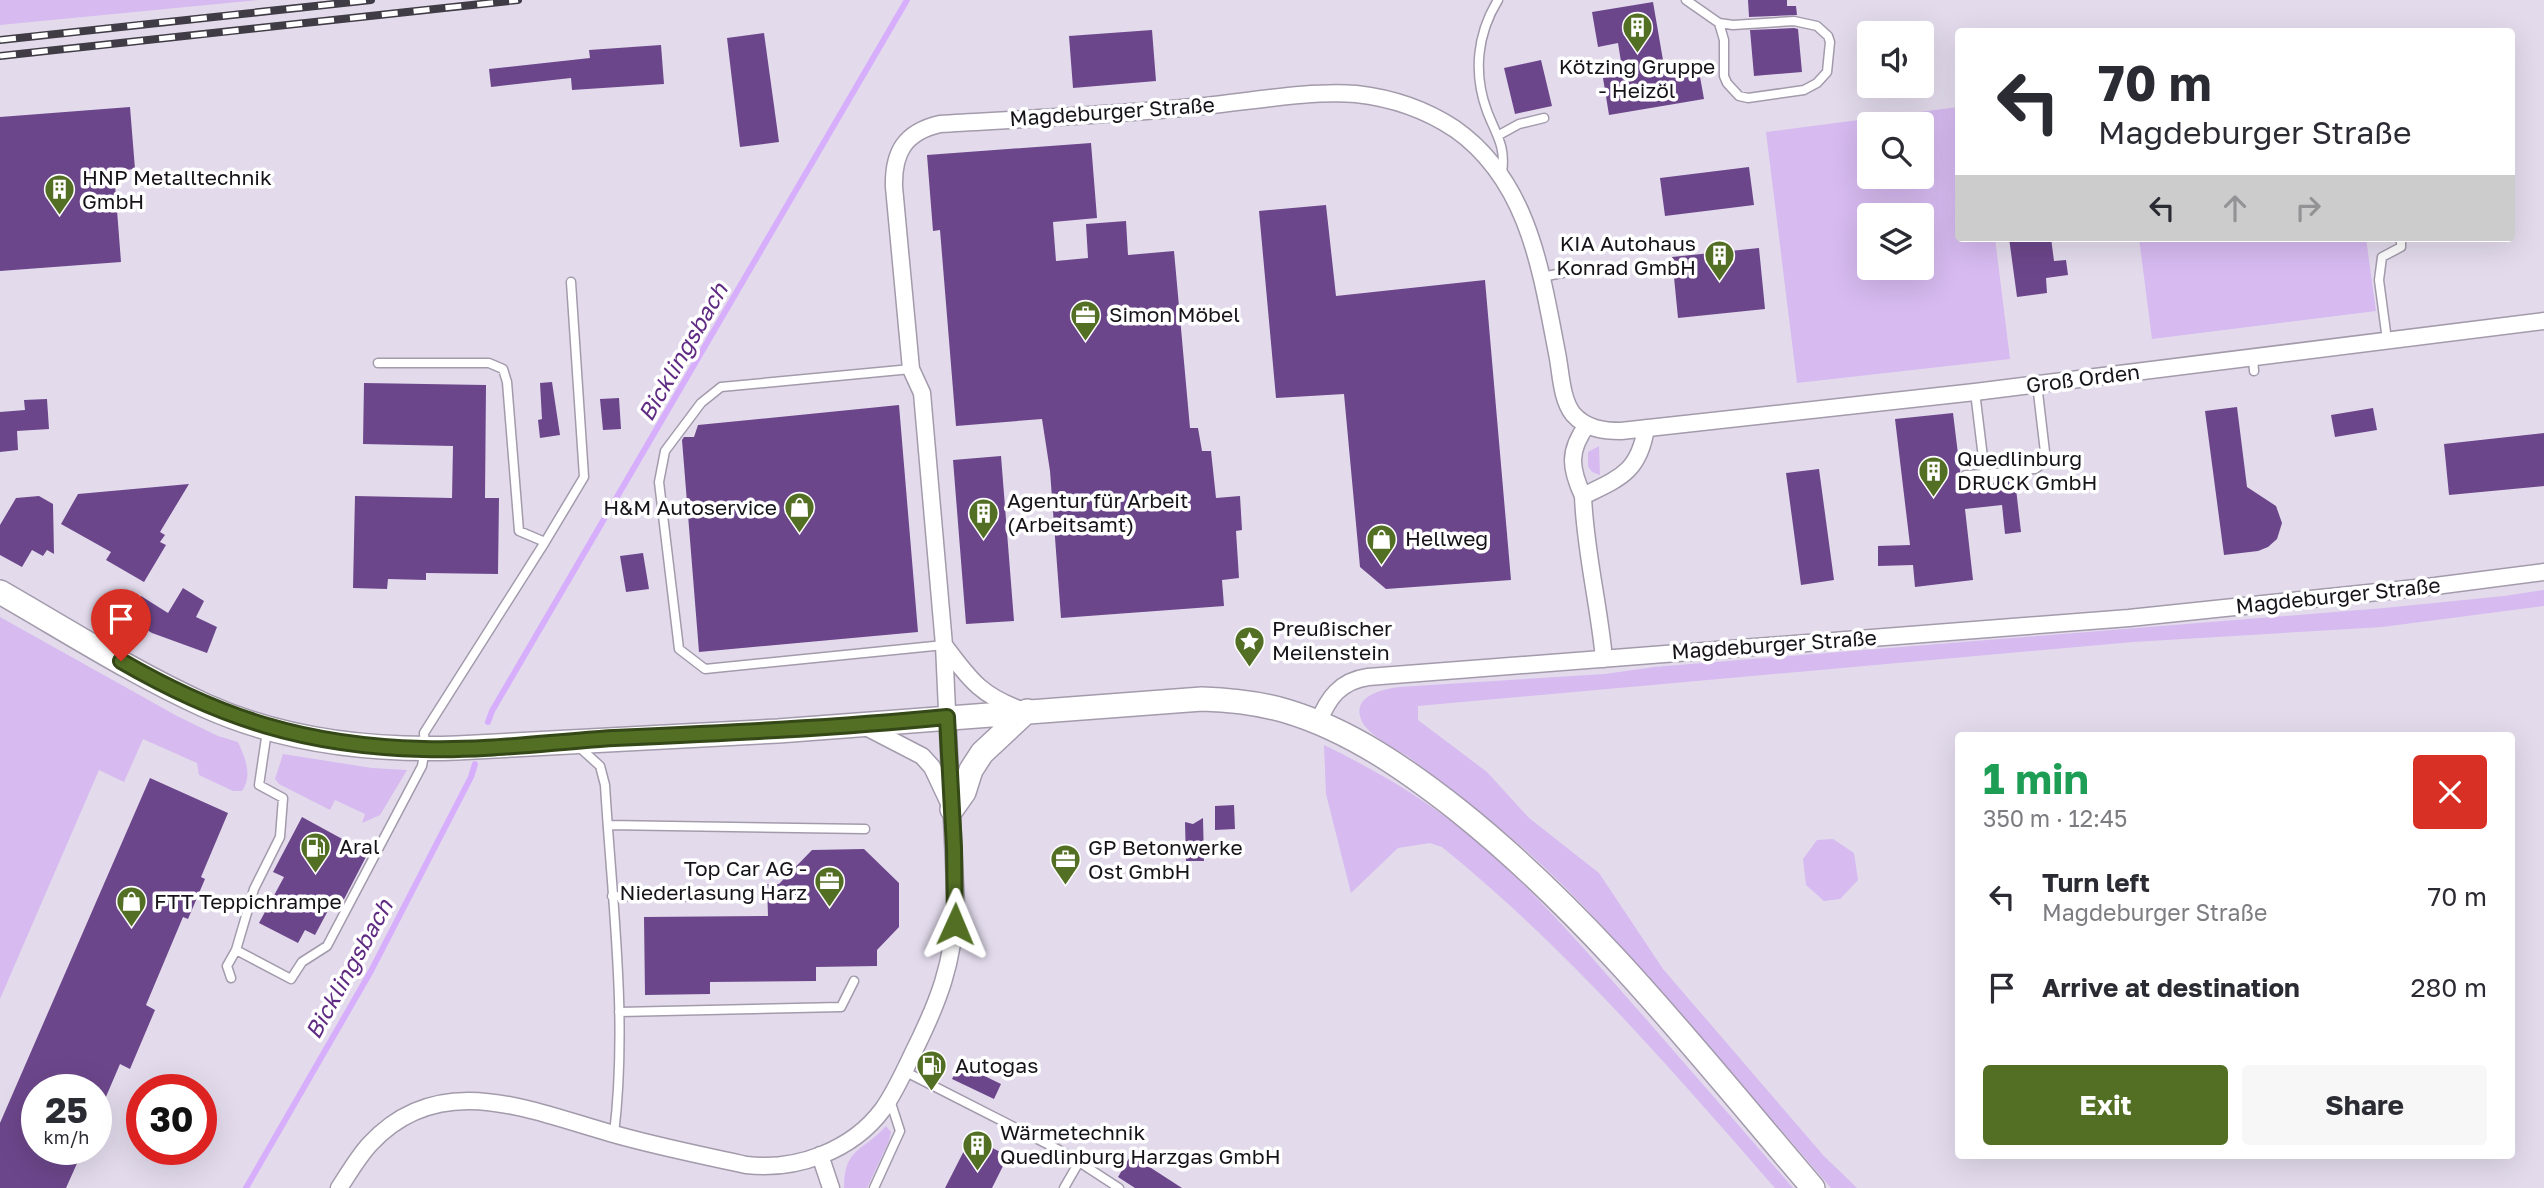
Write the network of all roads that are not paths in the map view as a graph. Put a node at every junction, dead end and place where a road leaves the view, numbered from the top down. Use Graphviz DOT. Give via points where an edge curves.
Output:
graph roads {
  1 [pos="1499,0"];
  2 [pos="1686,0"];
  3 [pos="1720,23"];
  4 [pos="1544,118"];
  5 [pos="1499,135"];
  6 [pos="1501,176"];
  7 [pos="2401,242"];
  8 [pos="1577,270"];
  9 [pos="1542,276"];
  10 [pos="571,282"];
  11 [pos="2544,321"];
  12 [pos="2387,340"];
  13 [pos="378,363"];
  14 [pos="911,369"];
  15 [pos="2037,384"];
  16 [pos="1975,392"];
  17 [pos="1587,425"];
  18 [pos="1646,428"];
  19 [pos="1986,474"];
  20 [pos="1966,475"];
  21 [pos="1584,496"];
  22 [pos="545,542"];
  23 [pos="2544,572"];
  24 [pos="0,592"];
  25 [pos="944,645"];
  26 [pos="1604,659"];
  27 [pos="1027,711"];
  28 [pos="947,717"];
  29 [pos="1318,723"];
  30 [pos="862,725"];
  31 [pos="268,728"];
  32 [pos="572,741"];
  33 [pos="425,749"];
  34 [pos="952,809"];
  35 [pos="608,825"];
  36 [pos="865,829"];
  37 [pos="612,896"];
  38 [pos="748,897"];
  39 [pos="236,950"];
  40 [pos="231,978"];
  41 [pos="854,981"];
  42 [pos="620,1012"];
  43 [pos="904,1071"];
  44 [pos="890,1099"];
  45 [pos="614,1134"];
  46 [pos="820,1155"];
  47 [pos="1079,1162"];
  48 [pos="340,1188"];
  49 [pos="831,1188"];
  50 [pos="874,1188"];
  51 [pos="1064,1188"];
  52 [pos="1119,1188"];
  53 [pos="1813,1188"];
  1 -- 5 [label="lane" via="1485,25 1479,69 1486,107"];
  2 -- 3 [label="lane"];
  3 -- 3 [label="lane" via="1794,21 1817,26 1830,42 1827,72 1804,90 1739,96 1724,76"];
  4 -- 5 [label="lane"];
  5 -- 6 [label="lane"];
  6 -- 9 [label="street, Magdeburger Straße" via="1523,215"];
  6 -- 14 [label="street, Magdeburger Straße" via="1472,142 1437,118 1398,102 1356,94 940,124 923,129 904,145 894,174"];
  7 -- 12 [label="lane" via="2401,247 2382,257 2379,280"];
  8 -- 9 [label="lane"];
  9 -- 17 [label="street, Magdeburger Straße" via="1566,400 1574,415"];
  10 -- 22 [label="lane" via="584,477"];
  11 -- 12 [label="street, Groß Orden"];
  12 -- 15 [label="street, Groß Orden" via="2253,364"];
  13 -- 22 [label="lane" via="489,363 503,369 519,531"];
  14 -- 25 [label="street, Magdeburger Straße" via="922,393"];
  14 -- 25 [label="lane" via="721,387 701,403 665,451 659,482 679,649 705,669"];
  15 -- 16 [label="street, Groß Orden"];
  15 -- 19 [label="lane" via="2045,452 2042,464 2035,469"];
  16 -- 18 [label="street, Groß Orden"];
  16 -- 19 [label="lane"];
  17 -- 18 [label="street, Groß Orden" via="1621,431"];
  17 -- 21 [label="street" via="1573,450 1574,476"];
  18 -- 21 [label="street" via="1641,449 1621,478"];
  19 -- 20 [label="lane"];
  21 -- 26 [label="street" via="1584,529"];
  22 -- 33 [label="lane" via="424,733"];
  23 -- 26 [label="street, Magdeburger Straße" via="2129,618"];
  24 -- 31 [label="main road" via="144,675 206,706"];
  25 -- 27 [label="street" via="972,683"];
  25 -- 28 [label="street, Magdeburger Straße"];
  26 -- 29 [label="street, Magdeburger Straße" via="1359,678 1334,694"];
  27 -- 28 [label="main road"];
  27 -- 29 [label="main road" via="1217,700 1259,705"];
  27 -- 34 [label="main road" via="982,753"];
  28 -- 30 [label="main road"];
  28 -- 34 [label="street, Magdeburger Straße"];
  29 -- 53 [label="main road" via="1373,751 1435,793 1549,890 1618,962"];
  30 -- 32 [label="main road"];
  30 -- 34 [label="street" via="922,756"];
  31 -- 33 [label="main road" via="348,744"];
  31 -- 39 [label="lane" via="259,785 283,798 280,837 254,890"];
  32 -- 33 [label="main road"];
  32 -- 35 [label="lane" via="600,766"];
  33 -- 39 [label="lane" via="422,766 327,946 302,962 291,979"];
  34 -- 43 [label="street, Magdeburger Straße" via="954,942 943,985"];
  35 -- 36 [label="lane"];
  35 -- 37 [label="lane"];
  37 -- 38 [label="lane"];
  37 -- 42 [label="lane"];
  39 -- 40 [label="lane" via="227,966"];
  41 -- 42 [label="lane" via="841,1007"];
  42 -- 45 [label="lane"];
  43 -- 44 [label="street, Magdeburger Straße"];
  43 -- 47 [label="lane"];
  44 -- 46 [label="street, Magdeburger Straße" via="868,1125"];
  44 -- 50 [label="lane" via="900,1131"];
  45 -- 46 [label="street" via="767,1168"];
  45 -- 48 [label="street" via="498,1102 452,1101 414,1111 391,1126 369,1145"];
  46 -- 49 [label="street"];
  47 -- 51 [label="lane"];
  47 -- 52 [label="lane"];
}
